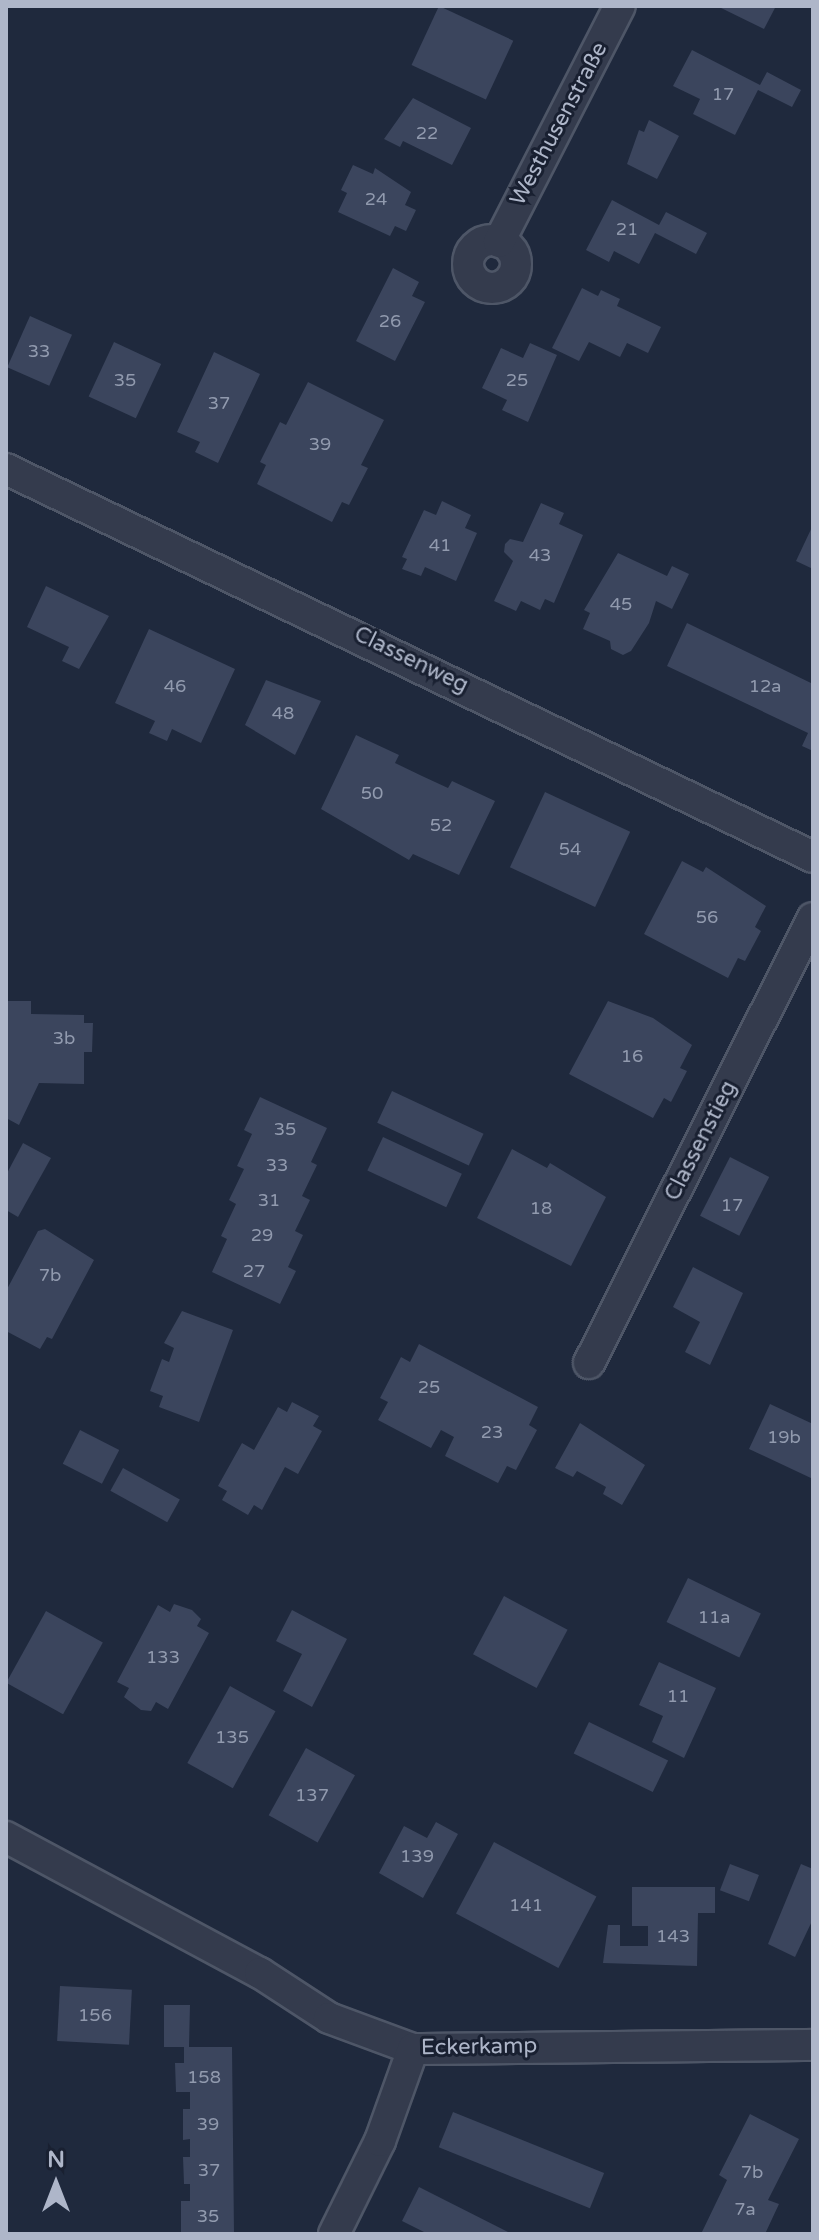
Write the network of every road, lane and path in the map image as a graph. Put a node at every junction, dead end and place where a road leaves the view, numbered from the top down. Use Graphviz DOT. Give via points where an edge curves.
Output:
graph roads {
  1 [pos="620,6"];
  2 [pos="499,242"];
  3 [pos="6,469"];
  4 [pos="813,857"];
  5 [pos="813,918"];
  6 [pos="589,1363"];
  7 [pos="6,1837"];
  8 [pos="813,2045"];
  9 [pos="413,2049"];
  10 [pos="334,2234"];
  1 -- 2 [label="street, Westhusenstraße"];
  3 -- 4 [label="street, Classenweg"];
  5 -- 6 [label="street, Classenstieg"];
  7 -- 9 [label="street, Eckerkamp" via="260,1973 329,2018"];
  8 -- 9 [label="street, Eckerkamp"];
  9 -- 10 [label="street" via="380,2141"];
}
